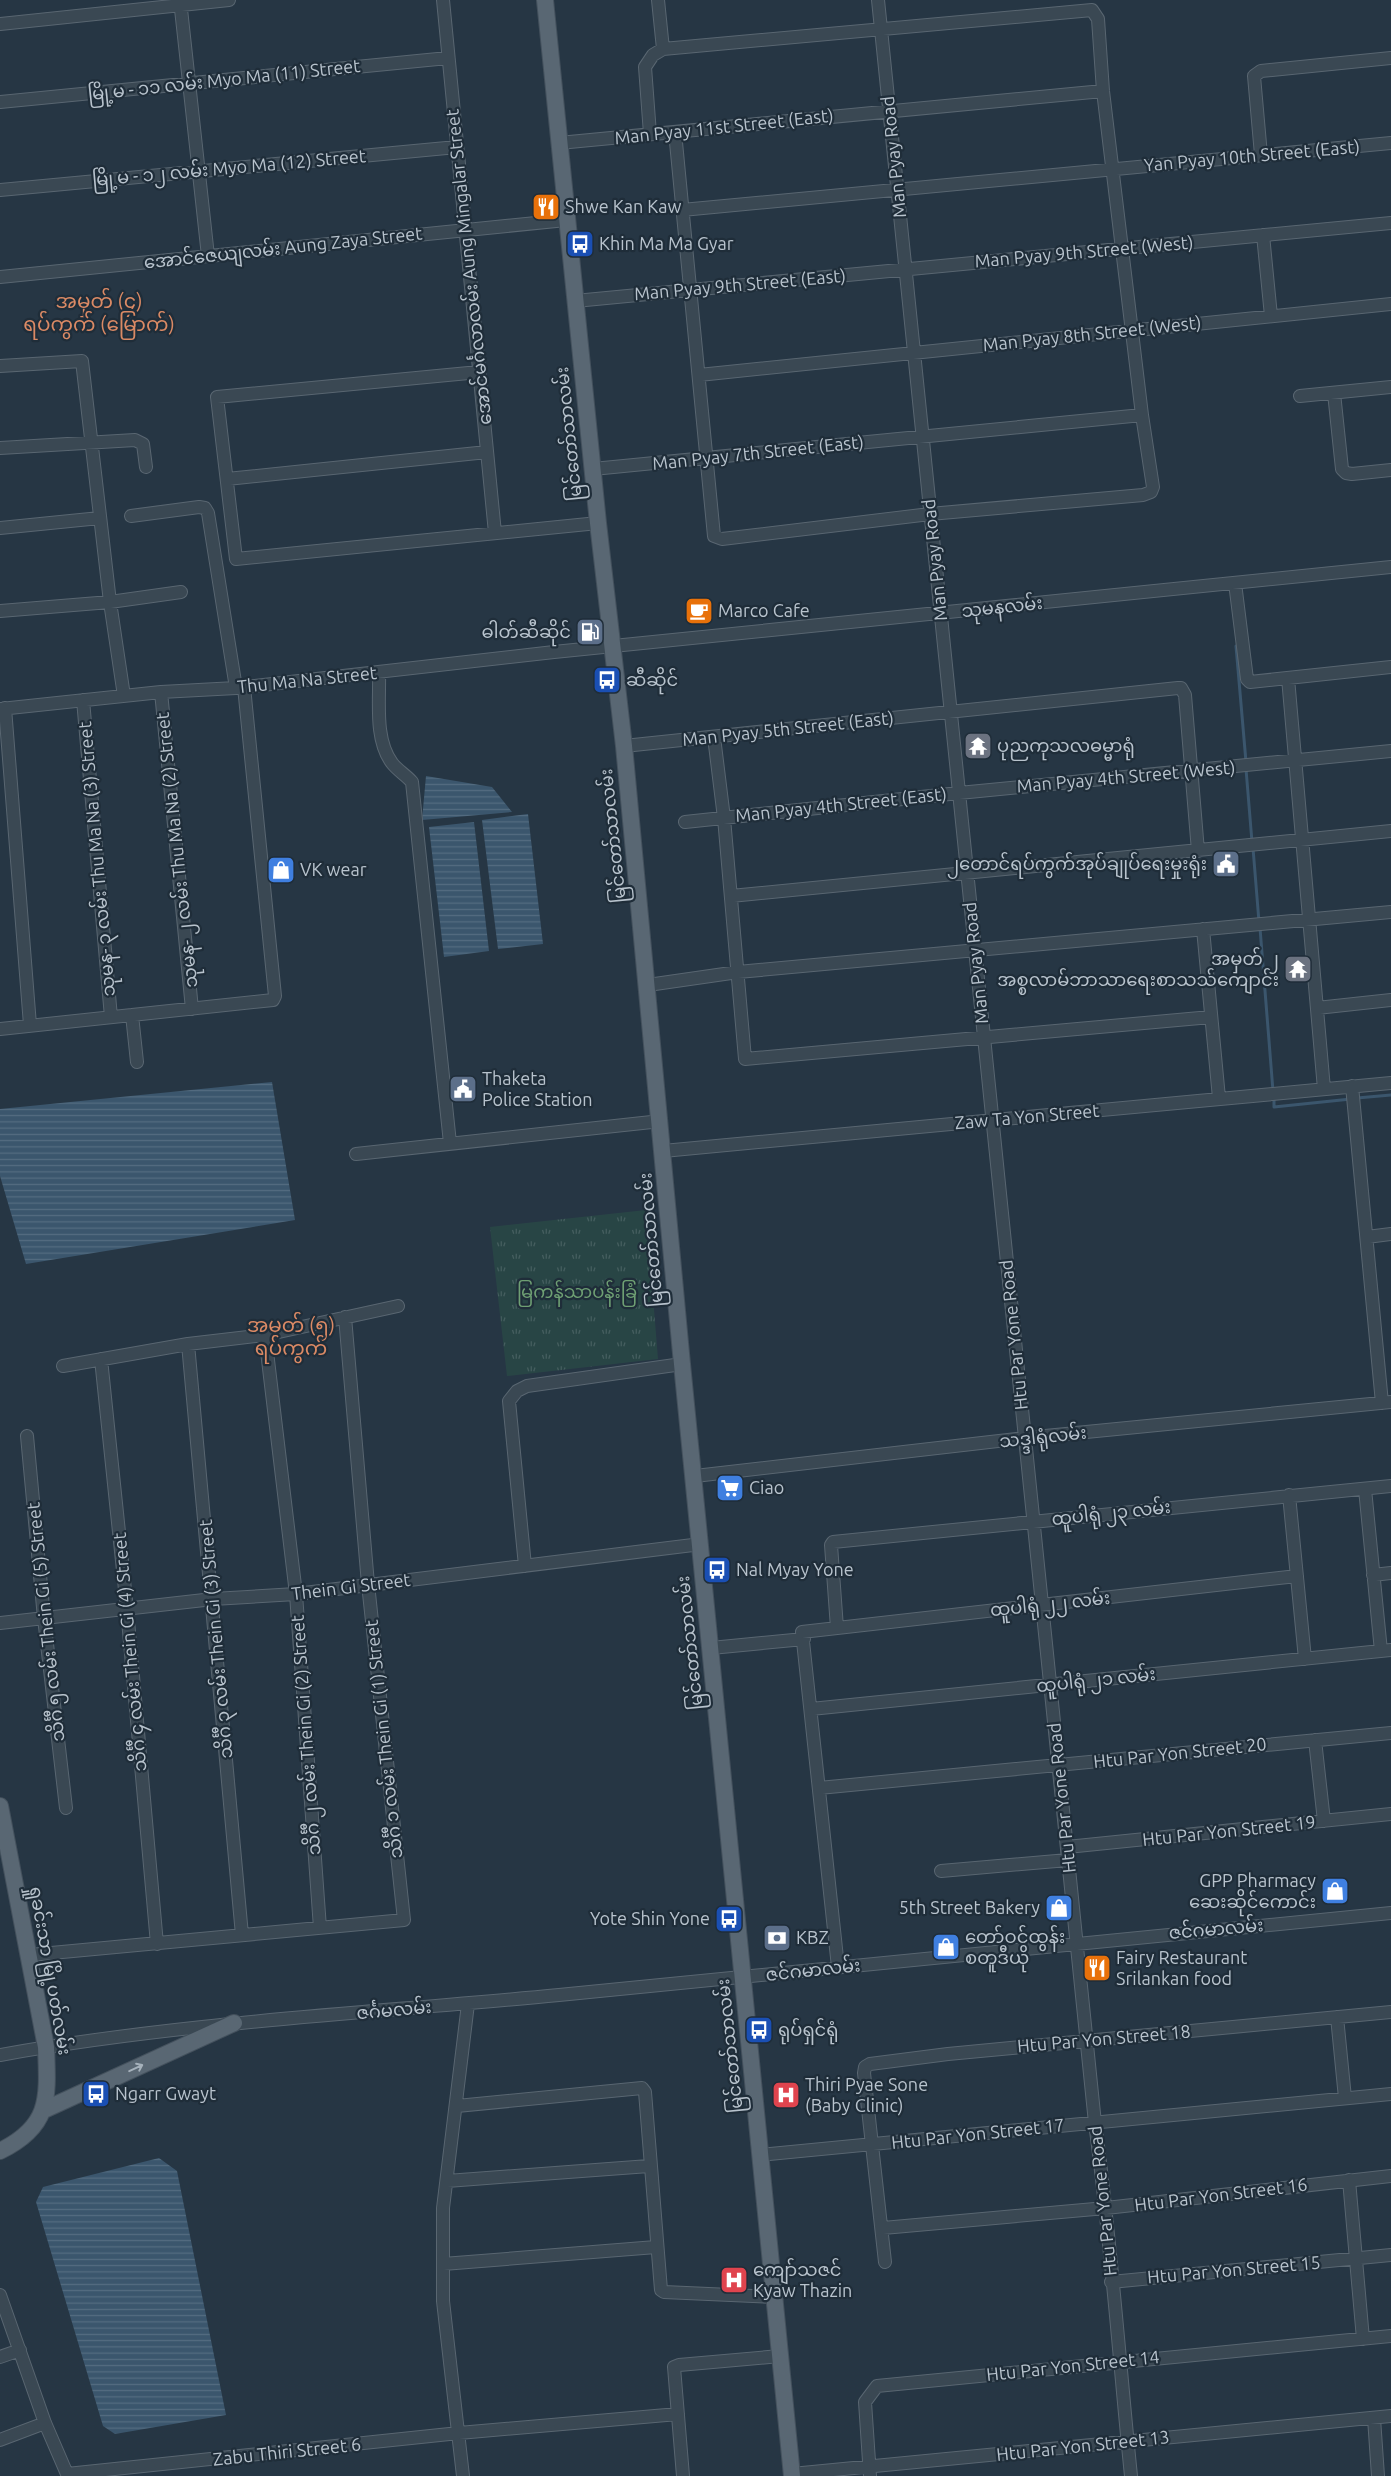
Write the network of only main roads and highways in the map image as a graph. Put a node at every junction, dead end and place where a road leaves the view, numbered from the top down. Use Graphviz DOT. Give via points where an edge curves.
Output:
graph roads {
  1 [pos="545,0"];
  2 [pos="0,1806"];
  3 [pos="2,1826"];
  4 [pos="234,2023"];
  5 [pos="44,2110"];
  6 [pos="0,2151"];
  7 [pos="792,2475"];
  1 -- 7 [label="main road, မြင်တော်သာလမ်း" via="648,985 682,1364"];
  2 -- 3 [label="main road, ရှုခင်းသာ မြို့ပတ်လမ်း"];
  3 -- 5 [label="main road, ရှုခင်းသာ မြို့ပတ်လမ်း" via="46,2047"];
  5 -- 4 [label="main road, one-way"];
  5 -- 6 [label="main road" via="36,2125 19,2142"];
}
